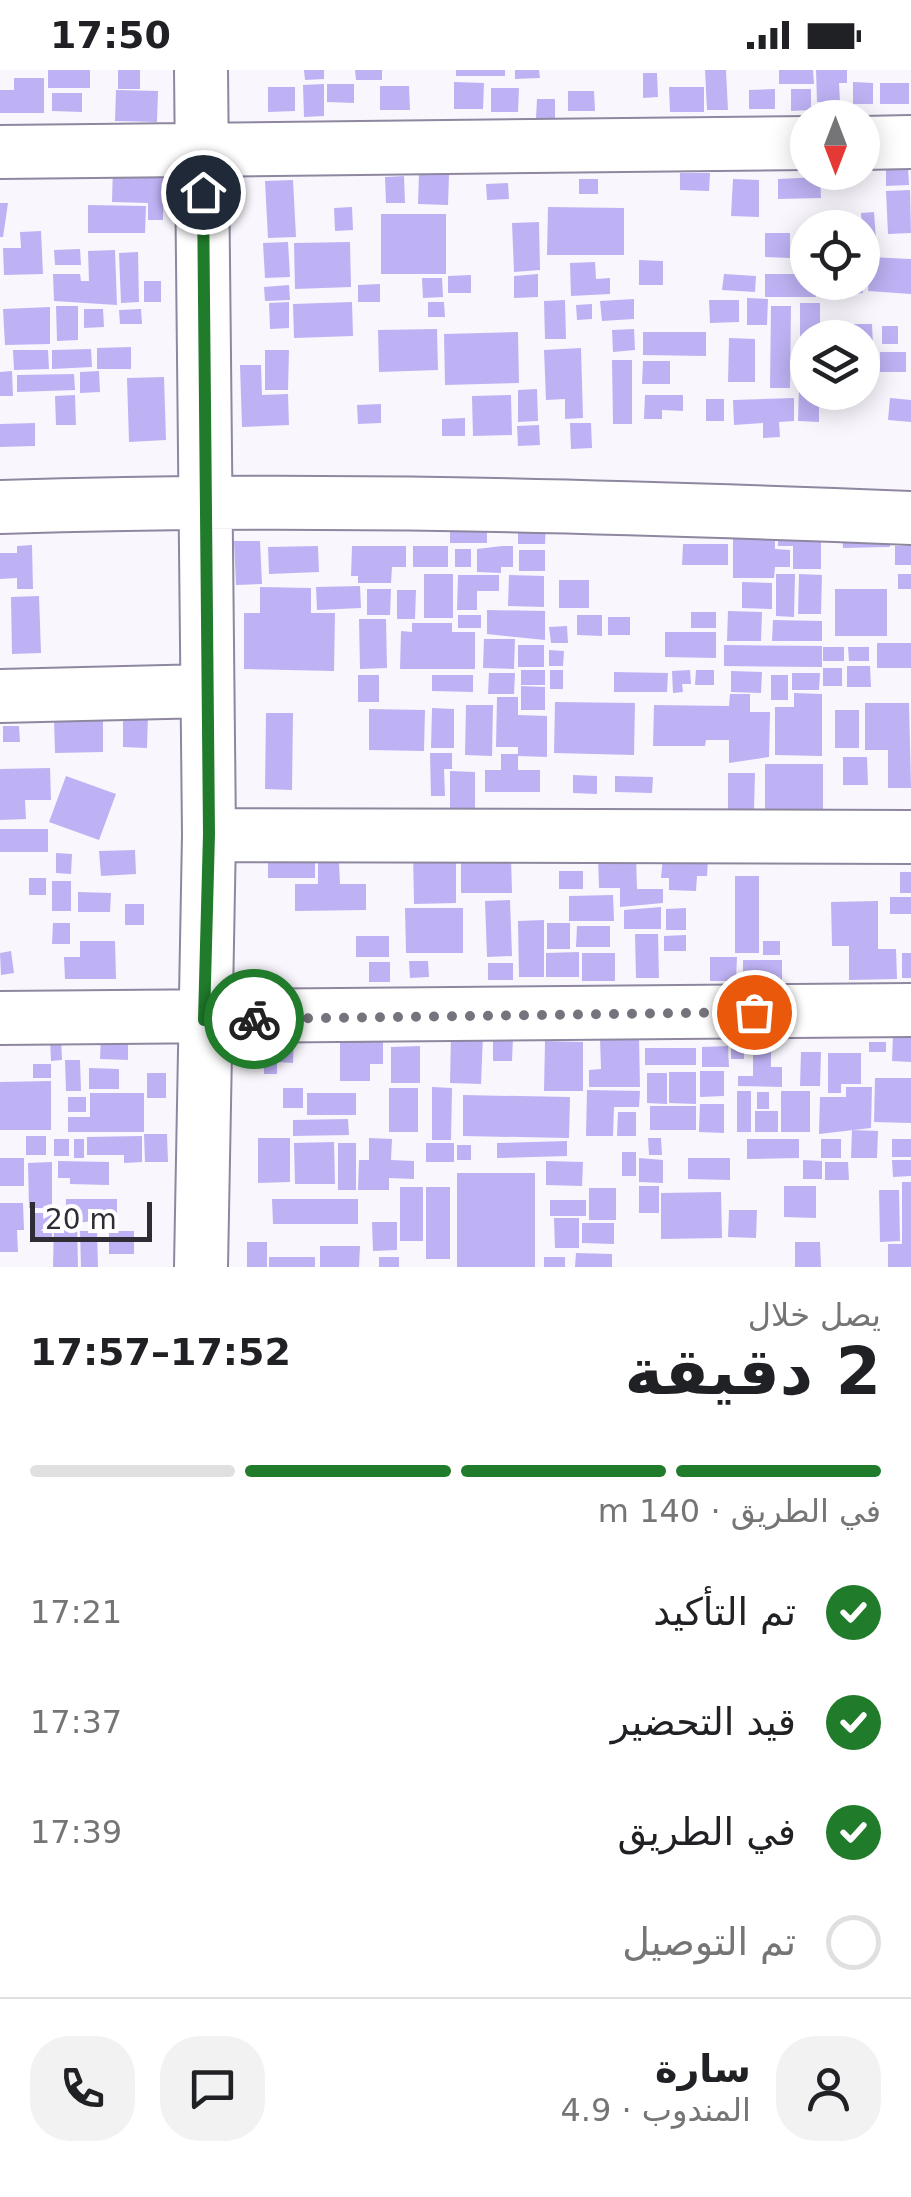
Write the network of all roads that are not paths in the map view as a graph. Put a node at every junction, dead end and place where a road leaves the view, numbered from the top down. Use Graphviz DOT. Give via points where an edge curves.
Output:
graph roads {
  1 [pos="201,70"];
  2 [pos="911,142"];
  3 [pos="880,143"];
  4 [pos="790,144"];
  5 [pos="0,152"];
  6 [pos="203,153"];
  7 [pos="205,500"];
  8 [pos="0,507"];
  9 [pos="911,518"];
  10 [pos="207,691"];
  11 [pos="0,696"];
  12 [pos="209,834"];
  13 [pos="911,837"];
  14 [pos="911,1010"];
  15 [pos="0,1018"];
  16 [pos="204,1020"];
  17 [pos="201,1267"];
  1 -- 6 [label="street"];
  2 -- 3 [label="street"];
  4 -- 6 [label="street"];
  5 -- 6 [label="street"];
  6 -- 7 [label="street"];
  7 -- 8 [label="street"];
  7 -- 9 [label="street"];
  7 -- 10 [label="street"];
  10 -- 11 [label="street"];
  10 -- 12 [label="street"];
  12 -- 13 [label="street"];
  12 -- 16 [label="street"];
  14 -- 16 [label="street"];
  15 -- 16 [label="street"];
  16 -- 17 [label="street"];
}
